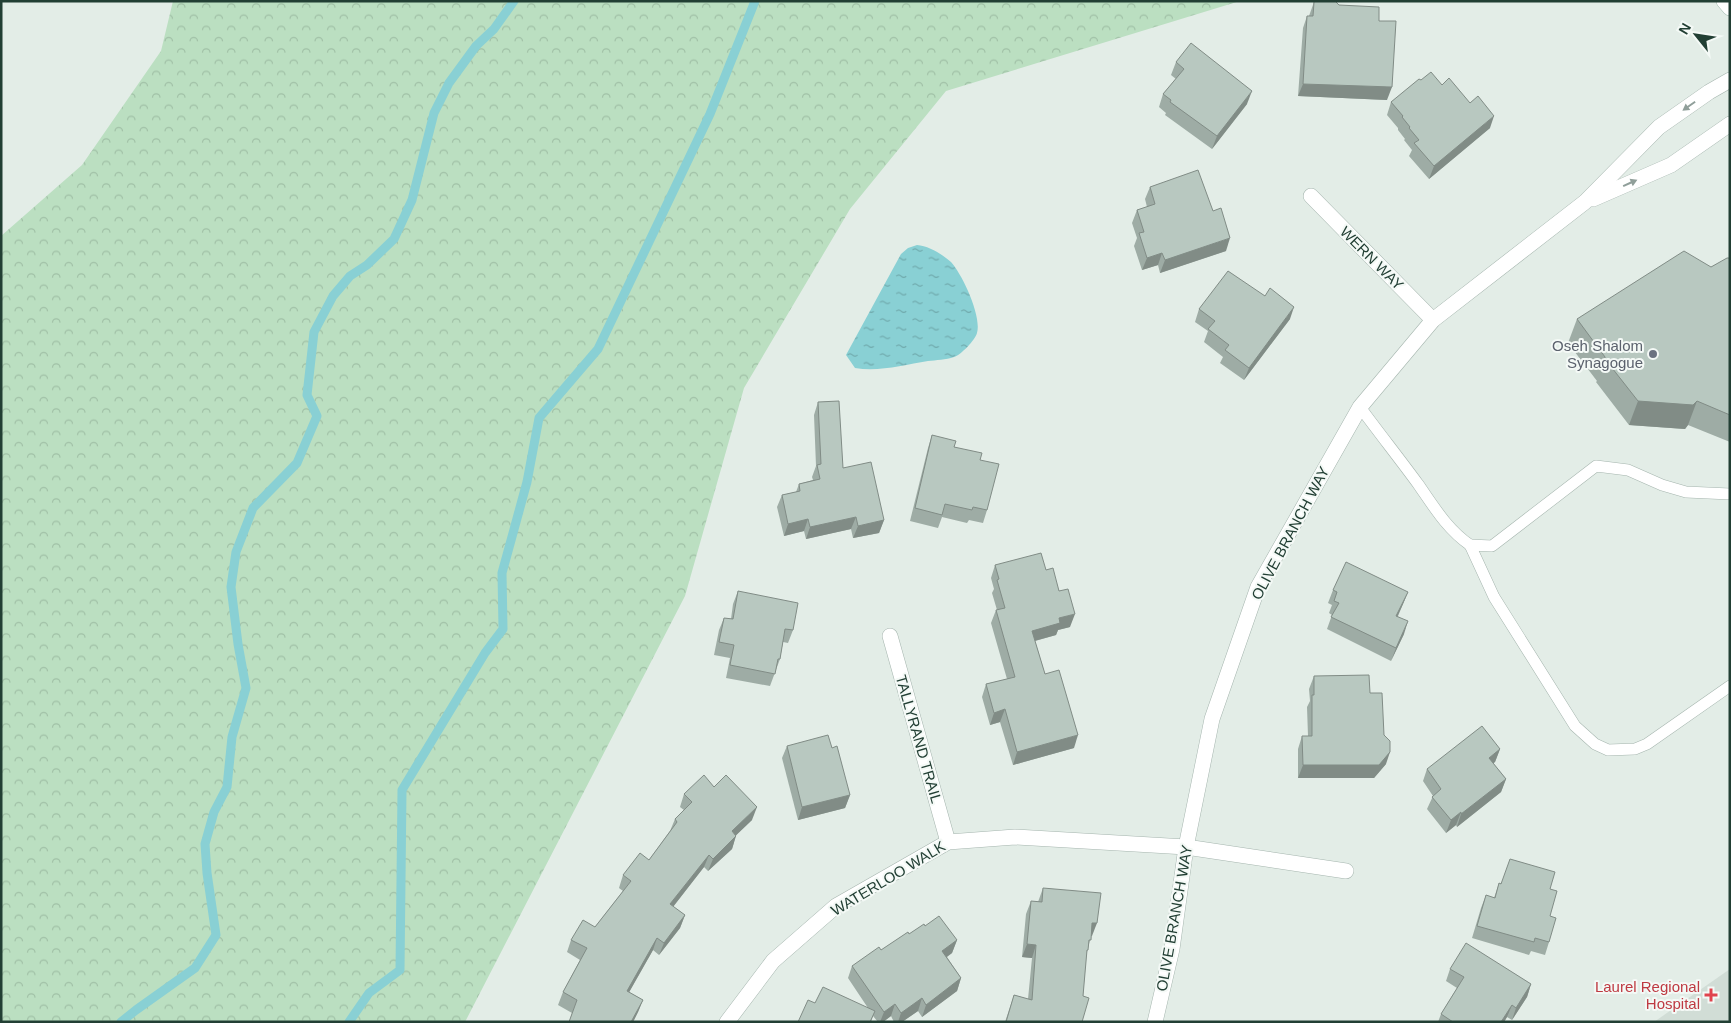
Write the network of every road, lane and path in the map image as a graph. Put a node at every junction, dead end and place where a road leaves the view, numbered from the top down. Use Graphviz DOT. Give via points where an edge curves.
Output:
graph roads {
  1 [pos="1724,1"];
  2 [pos="1730,8"];
  3 [pos="1730,80"];
  4 [pos="1730,124"];
  5 [pos="1311,196"];
  6 [pos="1585,202"];
  7 [pos="1433,320"];
  8 [pos="1360,407"];
  9 [pos="1730,494"];
  10 [pos="1470,545"];
  11 [pos="890,636"];
  12 [pos="1730,686"];
  13 [pos="948,842"];
  14 [pos="1186,848"];
  15 [pos="1346,871"];
  16 [pos="727,1022"];
  17 [pos="1155,1022"];
  1 -- 2 [label="street"];
  3 -- 6 [label="street, OLIVE BRANCH WAY, one-way" via="1659,127"];
  6 -- 4 [label="street, OLIVE BRANCH WAY, one-way" via="1671,165"];
  5 -- 7 [label="street, WERN WAY"];
  6 -- 7 [label="street, OLIVE BRANCH WAY"];
  7 -- 8 [label="street, OLIVE BRANCH WAY"];
  8 -- 10 [label="lane" via="1441,518"];
  8 -- 14 [label="street, OLIVE BRANCH WAY" via="1258,587 1212,719"];
  9 -- 10 [label="lane" via="1686,492 1628,470 1596,466 1492,546"];
  10 -- 12 [label="lane" via="1494,597 1575,726 1595,744 1608,750 1635,749 1647,744"];
  11 -- 13 [label="street, TALLYRAND TRAIL"];
  13 -- 14 [label="street, WATERLOO WALK" via="1015,837"];
  13 -- 16 [label="street, WATERLOO WALK" via="836,906 773,960"];
  14 -- 15 [label="street, WATERLOO WALK"];
  14 -- 17 [label="street, OLIVE BRANCH WAY" via="1172,949"];
}
